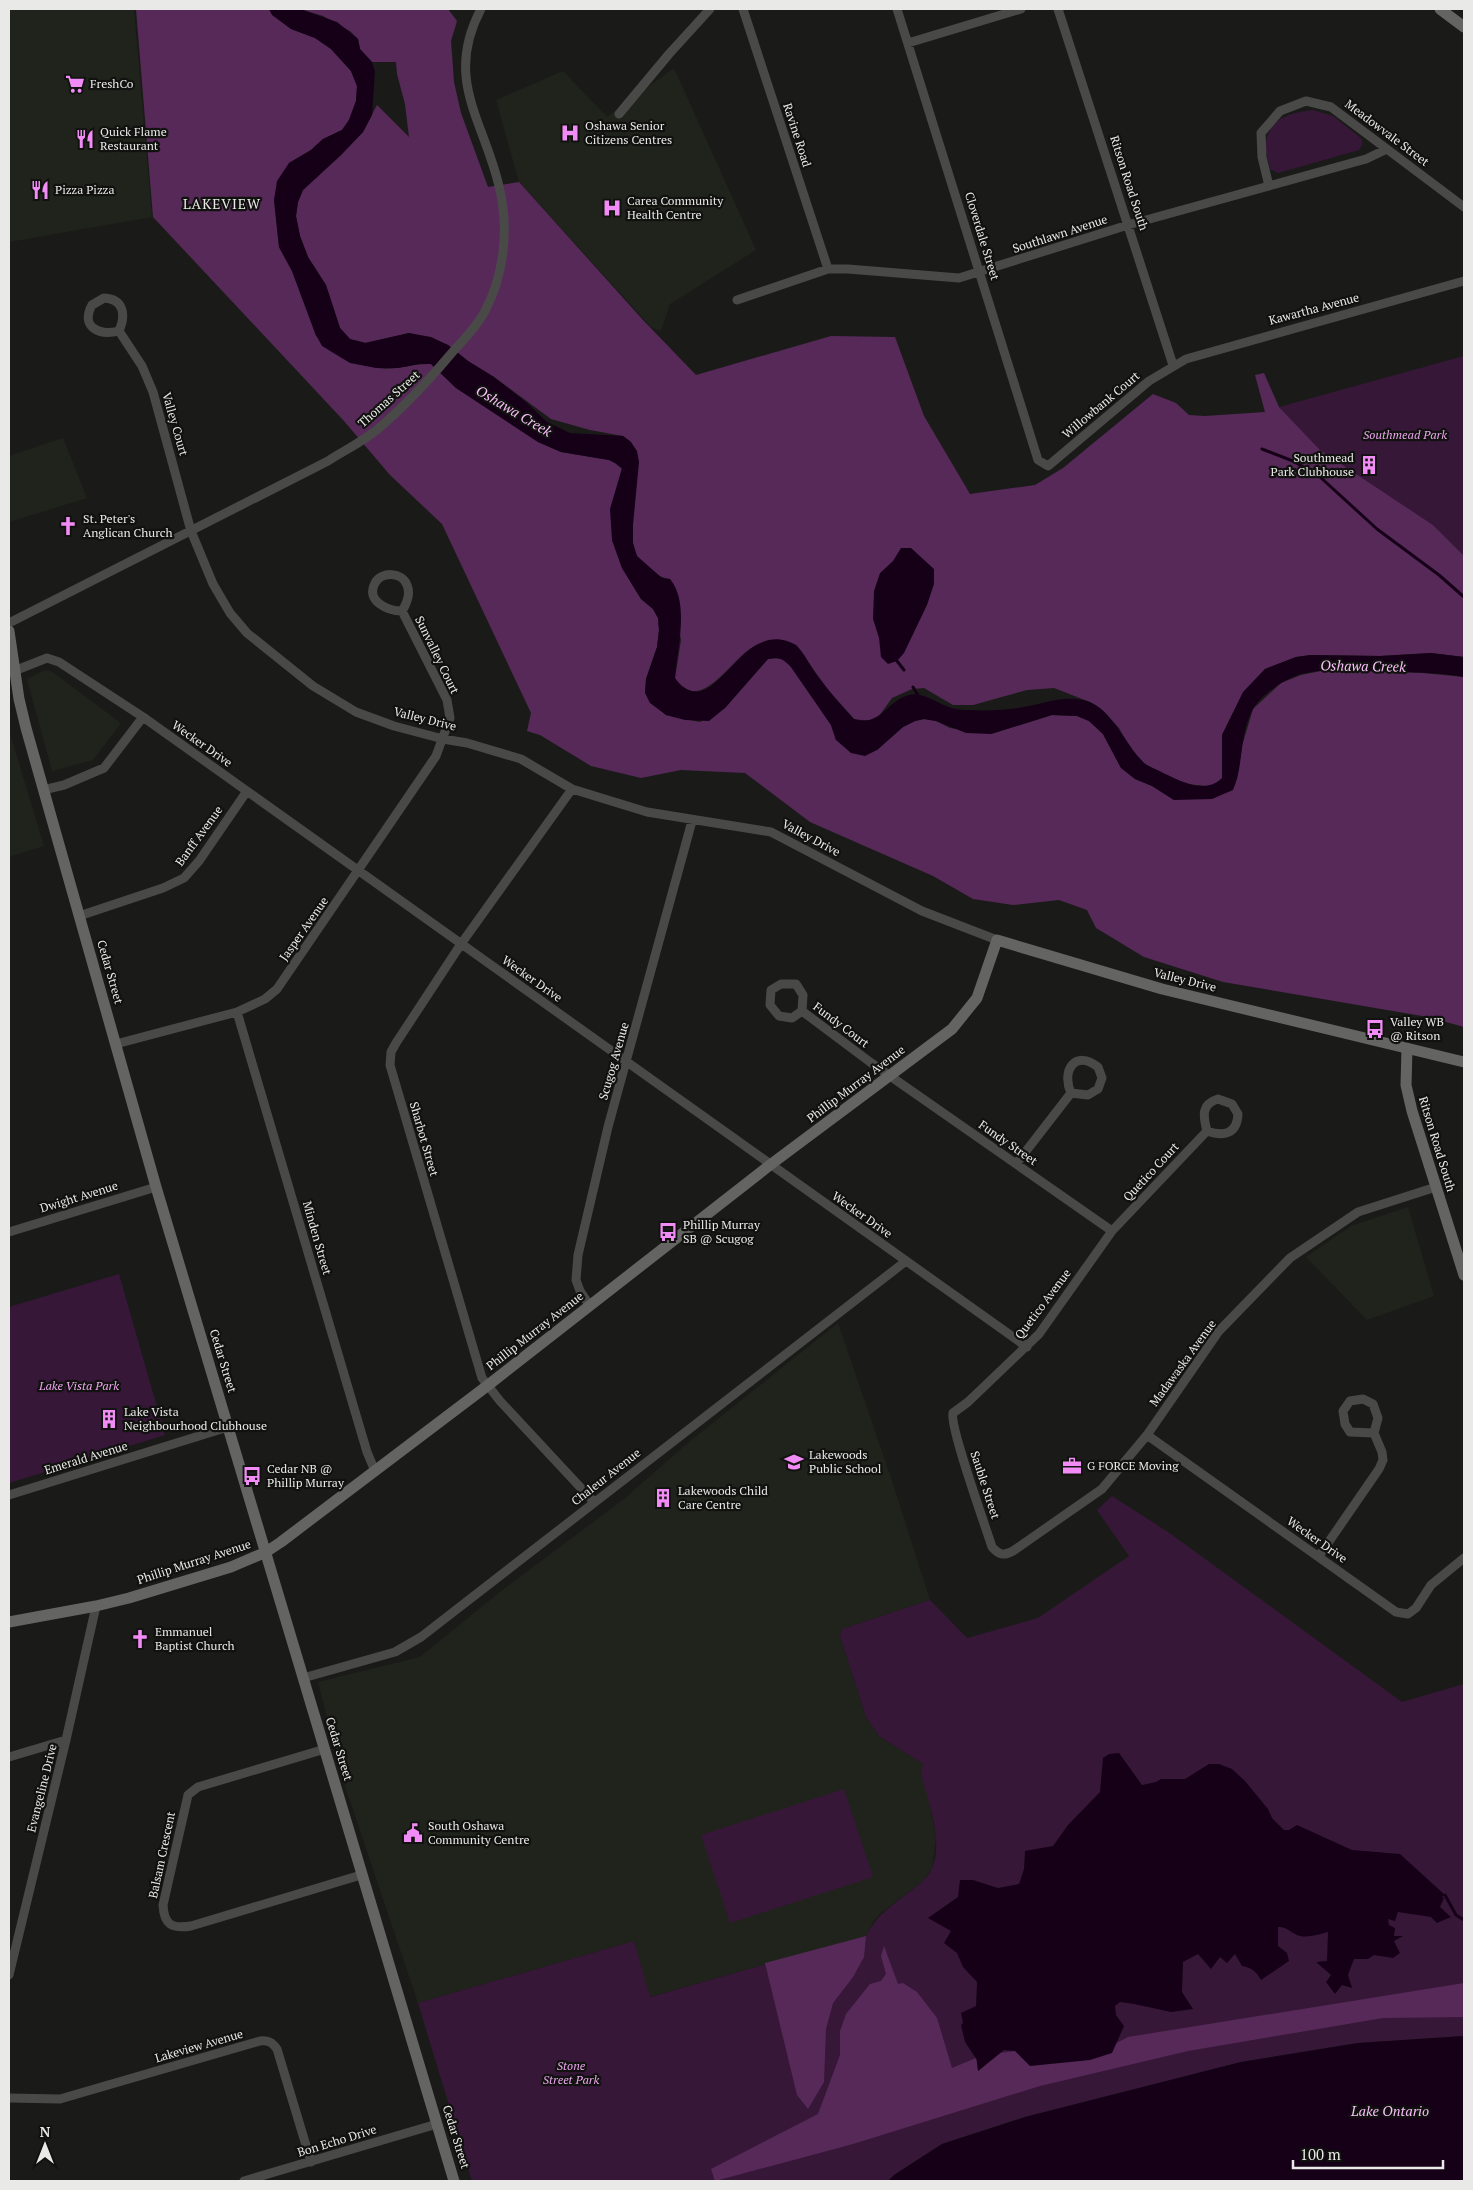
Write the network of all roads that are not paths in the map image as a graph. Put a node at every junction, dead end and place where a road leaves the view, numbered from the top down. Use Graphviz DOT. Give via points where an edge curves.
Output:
graph roads {
  1 [pos="481,9"];
  2 [pos="710,9"];
  3 [pos="742,9"];
  4 [pos="897,9"];
  5 [pos="1021,9"];
  6 [pos="1058,9"];
  7 [pos="1440,9"];
  8 [pos="1464,27"];
  9 [pos="908,43"];
  10 [pos="619,114"];
  11 [pos="1387,150"];
  12 [pos="1269,186"];
  13 [pos="1464,207"];
  14 [pos="1128,225"];
  15 [pos="828,269"];
  16 [pos="980,272"];
  17 [pos="1464,281"];
  18 [pos="737,300"];
  19 [pos="119,331"];
  20 [pos="1172,365"];
  21 [pos="1048,466"];
  22 [pos="191,531"];
  23 [pos="402,611"];
  24 [pos="9,623"];
  25 [pos="9,631"];
  26 [pos="14,670"];
  27 [pos="143,717"];
  28 [pos="443,739"];
  29 [pos="572,789"];
  30 [pos="43,790"];
  31 [pos="247,791"];
  32 [pos="692,821"];
  33 [pos="359,872"];
  34 [pos="79,916"];
  35 [pos="997,940"];
  36 [pos="461,944"];
  37 [pos="802,1011"];
  38 [pos="237,1012"];
  39 [pos="116,1044"];
  40 [pos="1407,1048"];
  41 [pos="627,1062"];
  42 [pos="1464,1062"];
  43 [pos="890,1076"];
  44 [pos="1071,1093"];
  45 [pos="1207,1131"];
  46 [pos="1016,1164"];
  47 [pos="770,1166"];
  48 [pos="156,1187"];
  49 [pos="1436,1187"];
  50 [pos="1112,1231"];
  51 [pos="9,1232"];
  52 [pos="906,1261"];
  53 [pos="1464,1275"];
  54 [pos="590,1306"];
  55 [pos="1027,1347"];
  56 [pos="487,1386"];
  57 [pos="228,1427"];
  58 [pos="955,1430"];
  59 [pos="1374,1433"];
  60 [pos="1146,1435"];
  61 [pos="374,1471"];
  62 [pos="9,1495"];
  63 [pos="594,1502"];
  64 [pos="992,1547"];
  65 [pos="266,1552"];
  66 [pos="1319,1556"];
  67 [pos="1464,1558"];
  68 [pos="96,1606"];
  69 [pos="9,1622"];
  70 [pos="303,1678"];
  71 [pos="66,1740"];
  72 [pos="325,1749"];
  73 [pos="9,1757"];
  74 [pos="361,1875"];
  75 [pos="9,1975"];
  76 [pos="9,2098"];
  77 [pos="437,2124"];
  78 [pos="311,2162"];
  79 [pos="244,2181"];
  80 [pos="454,2181"];
  1 -- 22 [label="street, Thomas Street" via="469,34 465,74 476,120 499,185 505,232 500,267 485,312 421,389 378,429 328,461"];
  2 -- 10 [label="street"];
  3 -- 15 [label="street, Ravine Road"];
  4 -- 9 [label="street, Cloverdale Street"];
  5 -- 9 [label="street"];
  6 -- 14 [label="street, Ritson Road South"];
  7 -- 8 [label="street"];
  9 -- 16 [label="street, Cloverdale Street"];
  11 -- 12 [label="street, Southlawn Avenue" via="1366,160"];
  11 -- 12 [label="street, Meadowvale Street" via="1331,107 1306,101 1280,111 1261,133 1262,157"];
  11 -- 13 [label="street, Meadowvale Street"];
  12 -- 14 [label="street, Southlawn Avenue"];
  14 -- 16 [label="street, Southlawn Avenue"];
  14 -- 20 [label="street, Ritson Road South"];
  15 -- 16 [label="street, Southlawn Avenue" via="959,278"];
  15 -- 18 [label="street, Southlawn Avenue"];
  16 -- 21 [label="street, Cloverdale Street" via="1038,460"];
  17 -- 20 [label="street, Kawartha Avenue"];
  19 -- 19 [label="street" via="124,318 119,303 110,298 95,301 88,317 94,329 106,334"];
  19 -- 22 [label="street, Valley Court" via="142,366 153,392"];
  20 -- 21 [label="street, Willowbank Court" via="1136,391"];
  22 -- 24 [label="street, Thomas Street"];
  22 -- 28 [label="street, Valley Drive" via="213,584 230,613 247,633 280,661 356,712"];
  23 -- 23 [label="street, Sunvalley Court" via="409,595 405,581 392,574 382,576 375,583 373,592 377,600 383,608"];
  23 -- 28 [label="street, Sunvalley Court" via="447,700 450,718"];
  25 -- 26 [label="street, Cedar Street"];
  26 -- 27 [label="street, Wecker Drive" via="47,658 59,662"];
  26 -- 30 [label="street, Cedar Street"];
  27 -- 30 [label="street" via="104,768"];
  27 -- 31 [label="street, Wecker Drive"];
  28 -- 29 [label="street, Valley Drive" via="521,759"];
  28 -- 33 [label="street, Jasper Avenue" via="436,756"];
  29 -- 32 [label="street, Valley Drive" via="647,812"];
  29 -- 36 [label="street, Sharbot Street"];
  30 -- 34 [label="street, Cedar Street"];
  31 -- 33 [label="street, Wecker Drive"];
  31 -- 34 [label="street, Banff Avenue" via="184,878"];
  32 -- 35 [label="street, Valley Drive" via="772,832 922,911"];
  32 -- 41 [label="street, Scugog Avenue"];
  33 -- 36 [label="street, Wecker Drive"];
  33 -- 38 [label="street, Jasper Avenue" via="277,989 265,999"];
  34 -- 39 [label="street, Cedar Street"];
  35 -- 40 [label="street, Valley Drive" via="1162,989"];
  35 -- 43 [label="street, Phillip Murray Avenue" via="977,998 952,1028"];
  36 -- 41 [label="street, Wecker Drive"];
  36 -- 56 [label="street, Sharbot Street" via="396,1043 390,1065 478,1368"];
  37 -- 43 [label="street, Fundy Court"];
  38 -- 39 [label="street, Jasper Avenue"];
  38 -- 61 [label="street, Minden Street"];
  39 -- 48 [label="street, Cedar Street"];
  40 -- 42 [label="street, Valley Drive"];
  40 -- 49 [label="street, Ritson Road South" via="1409,1099"];
  41 -- 47 [label="street, Wecker Drive"];
  41 -- 54 [label="street, Scugog Avenue" via="608,1126 577,1263 576,1280"];
  43 -- 46 [label="street, Fundy Street"];
  43 -- 47 [label="street, Phillip Murray Avenue"];
  44 -- 44 [label="street" via="1066,1077 1070,1067 1080,1061 1098,1067 1102,1078 1098,1089 1088,1095"];
  44 -- 46 [label="street"];
  45 -- 45 [label="street" via="1226,1133 1236,1127 1238,1114 1232,1104 1218,1099 1206,1106 1203,1113"];
  45 -- 50 [label="street, Quetico Court"];
  46 -- 50 [label="street, Fundy Street"];
  47 -- 52 [label="street, Wecker Drive"];
  47 -- 54 [label="street, Phillip Murray Avenue"];
  48 -- 51 [label="street, Dwight Avenue"];
  48 -- 57 [label="street, Cedar Street"];
  49 -- 53 [label="street, Ritson Road South"];
  49 -- 60 [label="street, Madawaska Avenue" via="1358,1212 1290,1258 1219,1332"];
  50 -- 55 [label="street, Quetico Avenue"];
  52 -- 55 [label="street, Wecker Drive"];
  52 -- 63 [label="street, Chaleur Avenue"];
  54 -- 56 [label="street, Phillip Murray Avenue"];
  55 -- 58 [label="street, Quetico Avenue" via="968,1402 956,1409 952,1417"];
  56 -- 61 [label="street, Phillip Murray Avenue"];
  56 -- 63 [label="street, Sharbot Street"];
  57 -- 62 [label="street, Emerald Avenue"];
  57 -- 65 [label="street, Cedar Street"];
  58 -- 64 [label="street, Sauble Street"];
  59 -- 59 [label="street" via="1378,1418 1373,1404 1363,1398 1350,1401 1343,1411 1350,1432"];
  59 -- 66 [label="street" via="1382,1452 1379,1469"];
  60 -- 64 [label="street, Madawaska Avenue" via="1102,1489 1009,1553 999,1554"];
  60 -- 66 [label="street, Wecker Drive"];
  61 -- 65 [label="street, Phillip Murray Avenue"];
  63 -- 70 [label="street, Chaleur Avenue" via="407,1647"];
  65 -- 68 [label="street, Phillip Murray Avenue" via="231,1566"];
  65 -- 70 [label="street, Cedar Street"];
  66 -- 67 [label="street, Wecker Drive" via="1396,1612 1408,1614 1431,1586"];
  68 -- 69 [label="street, Phillip Murray Avenue"];
  68 -- 71 [label="street, Evangeline Drive"];
  70 -- 72 [label="street, Cedar Street"];
  71 -- 73 [label="street"];
  71 -- 75 [label="street, Evangeline Drive"];
  72 -- 74 [label="street, Cedar Street"];
  72 -- 74 [label="street, Balsam Crescent" via="198,1787 188,1795 163,1905 164,1915 169,1924 178,1928 191,1926"];
  74 -- 77 [label="street, Cedar Street"];
  76 -- 78 [label="street, Lakeview Avenue" via="60,2099 267,2041 277,2049"];
  77 -- 78 [label="street, Bon Echo Drive"];
  77 -- 80 [label="street, Cedar Street"];
  78 -- 79 [label="street, Bon Echo Drive"];
}
